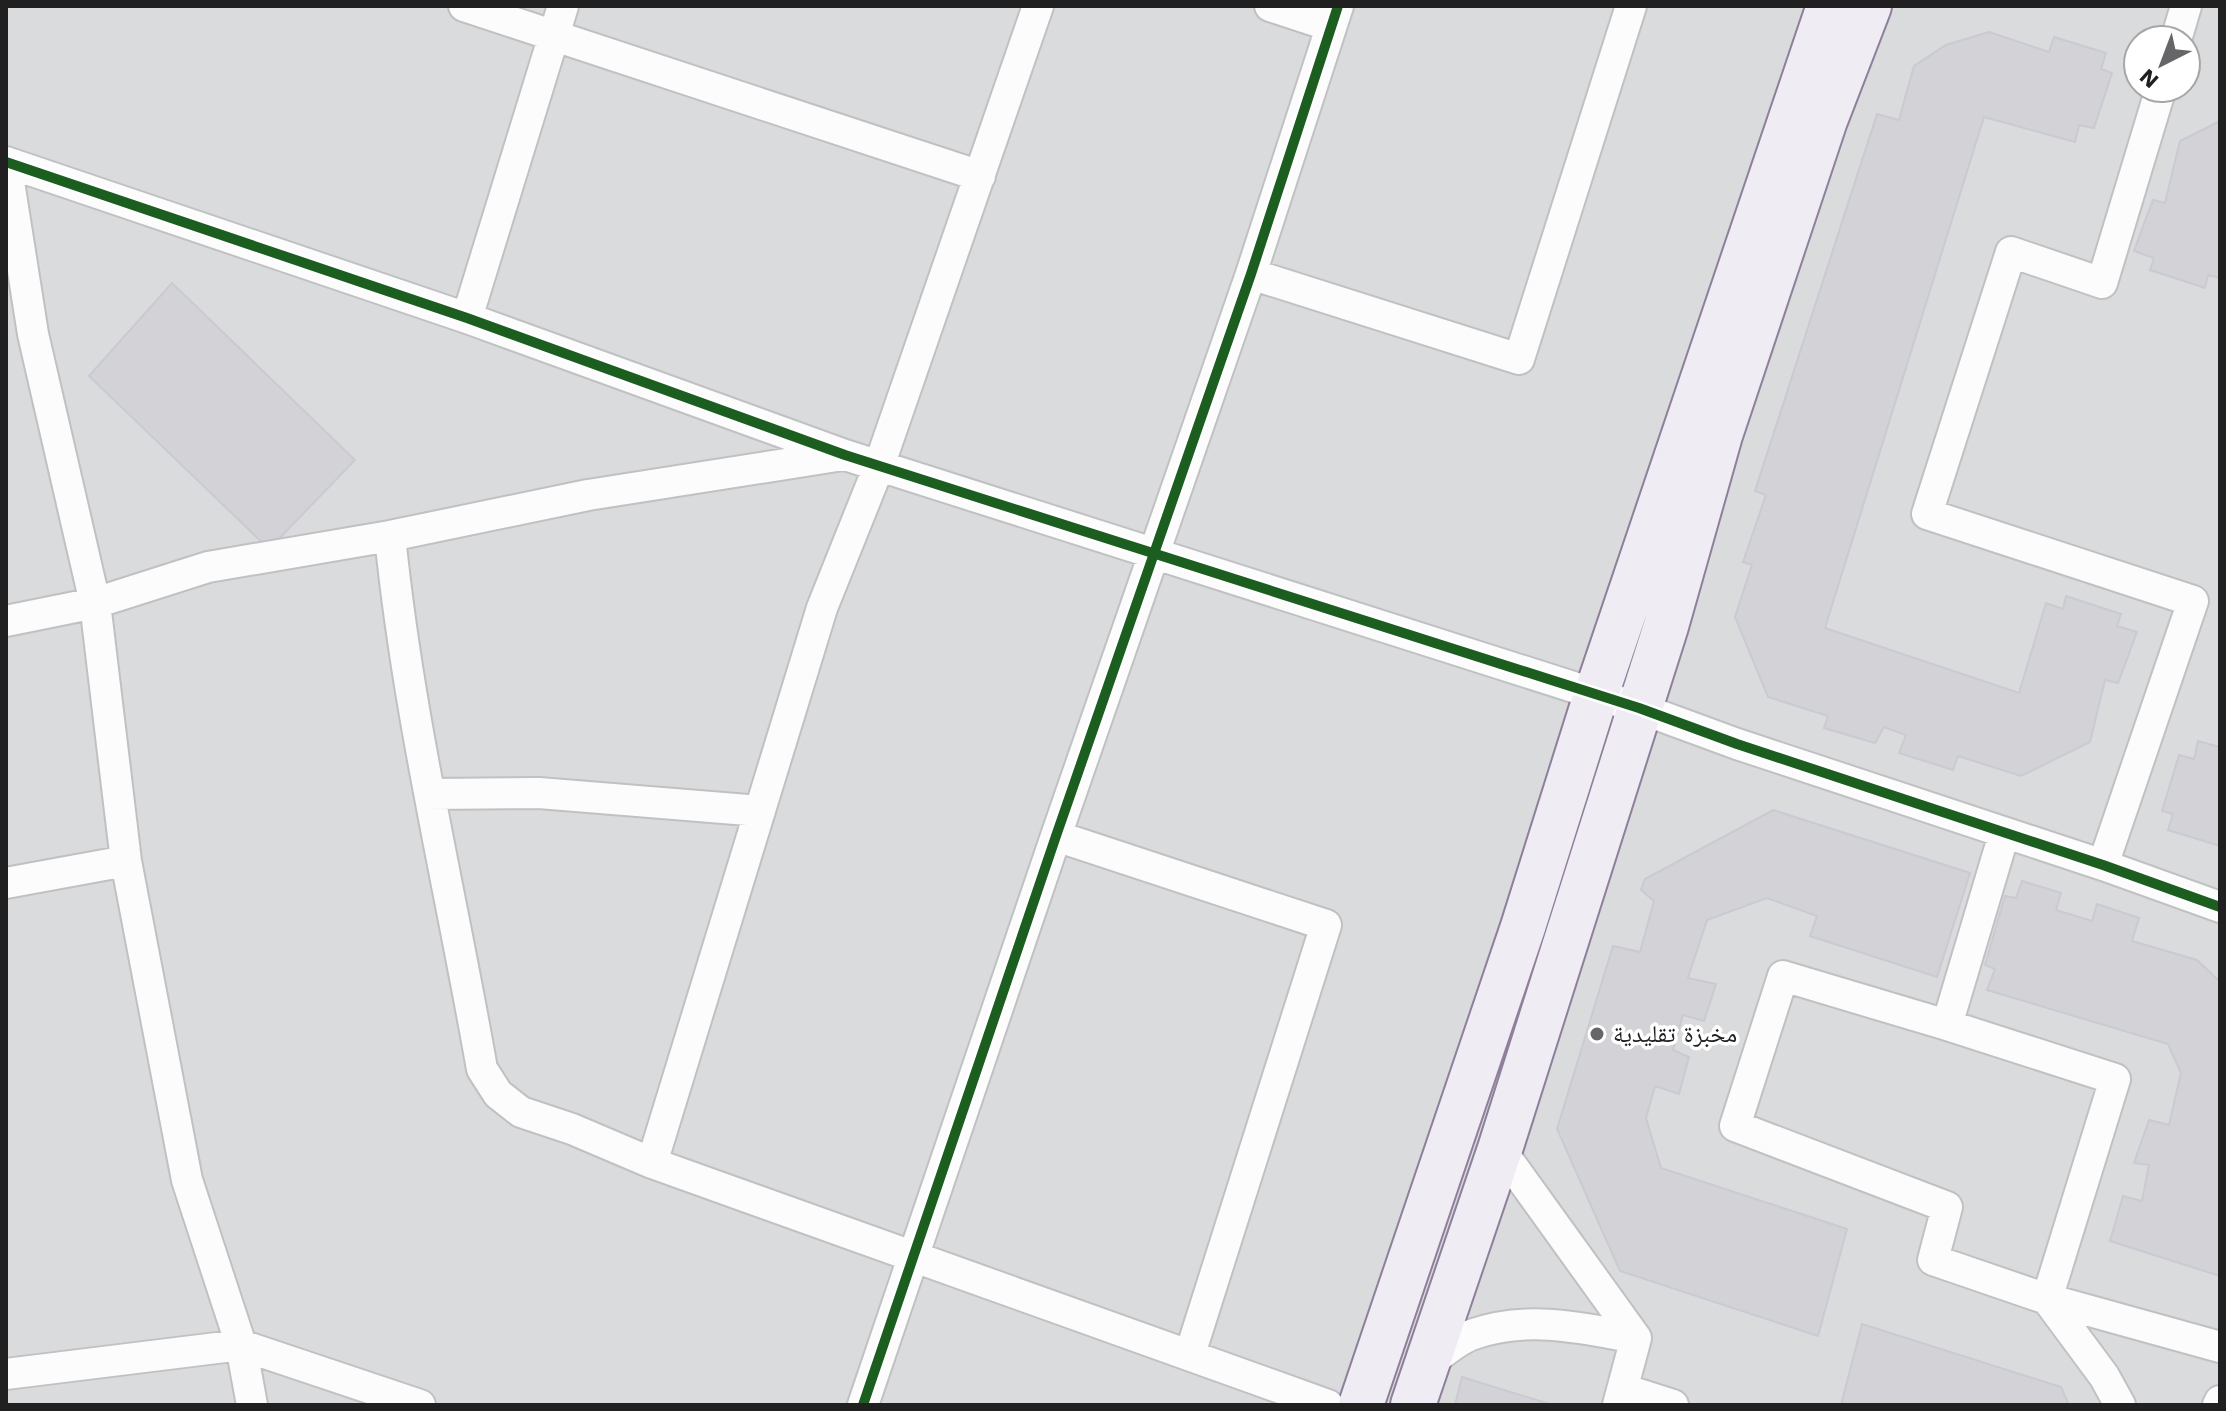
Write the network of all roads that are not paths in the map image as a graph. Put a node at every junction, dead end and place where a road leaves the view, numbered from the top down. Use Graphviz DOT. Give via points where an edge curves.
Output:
graph roads {
  1 [pos="464,6"];
  2 [pos="563,6"];
  3 [pos="1038,6"];
  4 [pos="1270,6"];
  5 [pos="1631,6"];
  6 [pos="1829,6"];
  7 [pos="1869,6"];
  8 [pos="1334,16"];
  9 [pos="554,37"];
  10 [pos="2156,104"];
  11 [pos="6,162"];
  12 [pos="980,176"];
  13 [pos="1251,274"];
  14 [pos="467,318"];
  15 [pos="845,455"];
  16 [pos="879,466"];
  17 [pos="390,536"];
  18 [pos="1155,554"];
  19 [pos="95,603"];
  20 [pos="6,621"];
  21 [pos="1596,695"];
  22 [pos="1639,708"];
  23 [pos="430,794"];
  24 [pos="760,811"];
  25 [pos="2004,834"];
  26 [pos="1056,836"];
  27 [pos="126,861"];
  28 [pos="2103,865"];
  29 [pos="6,883"];
  30 [pos="2217,908"];
  31 [pos="1947,1025"];
  32 [pos="1500,1149"];
  33 [pos="652,1163"];
  34 [pos="914,1255"];
  35 [pos="2047,1299"];
  36 [pos="1636,1338"];
  37 [pos="241,1345"];
  38 [pos="2220,1347"];
  39 [pos="1190,1354"];
  40 [pos="6,1374"];
  41 [pos="1420,1385"];
  42 [pos="1621,1397"];
  43 [pos="252,1405"];
  44 [pos="420,1405"];
  45 [pos="863,1405"];
  46 [pos="1328,1405"];
  47 [pos="1361,1405"];
  48 [pos="1673,1405"];
  49 [pos="2120,1405"];
  1 -- 9 [label="street"];
  2 -- 9 [label="street"];
  3 -- 12 [label="street"];
  4 -- 8 [label="street"];
  5 -- 13 [label="street" via="1519,359"];
  6 -- 21 [label="main road"];
  7 -- 22 [label="main road" via="1825,120 1720,435"];
  8 -- 13 [label="street"];
  9 -- 12 [label="street"];
  9 -- 14 [label="street"];
  10 -- 28 [label="street" via="2102,283 2011,252 1927,514 2193,601"];
  11 -- 14 [label="street"];
  11 -- 19 [label="street" via="33,334"];
  12 -- 16 [label="street"];
  13 -- 18 [label="street"];
  14 -- 15 [label="street"];
  15 -- 16 [label="street"];
  15 -- 17 [label="street" via="588,495"];
  16 -- 18 [label="street"];
  16 -- 24 [label="street" via="822,608"];
  17 -- 19 [label="street" via="208,567"];
  17 -- 23 [label="street"];
  18 -- 21 [label="street"];
  18 -- 26 [label="street"];
  19 -- 20 [label="street"];
  19 -- 27 [label="street"];
  21 -- 22 [label="street"];
  21 -- 47 [label="main road"];
  22 -- 25 [label="street"];
  22 -- 32 [label="main road"];
  23 -- 24 [label="street" via="539,793"];
  23 -- 33 [label="street" via="482,1069 498,1094 521,1112"];
  24 -- 33 [label="street"];
  25 -- 28 [label="street"];
  25 -- 31 [label="street"];
  26 -- 34 [label="street"];
  26 -- 39 [label="street" via="1326,925"];
  27 -- 29 [label="street"];
  27 -- 37 [label="street" via="187,1180"];
  28 -- 30 [label="street"];
  31 -- 35 [label="street" via="2115,1079"];
  31 -- 35 [label="street" via="1783,976 1735,1126 1947,1207 1933,1260"];
  32 -- 36 [label="street"];
  32 -- 41 [label="main road"];
  33 -- 34 [label="street"];
  34 -- 39 [label="street"];
  34 -- 45 [label="street"];
  35 -- 38 [label="street"];
  35 -- 49 [label="street"];
  36 -- 41 [label="street" via="1563,1325 1519,1324 1472,1334"];
  36 -- 42 [label="street"];
  37 -- 40 [label="street"];
  37 -- 43 [label="street"];
  37 -- 44 [label="street"];
  39 -- 46 [label="street"];
  42 -- 48 [label="street"];
}
